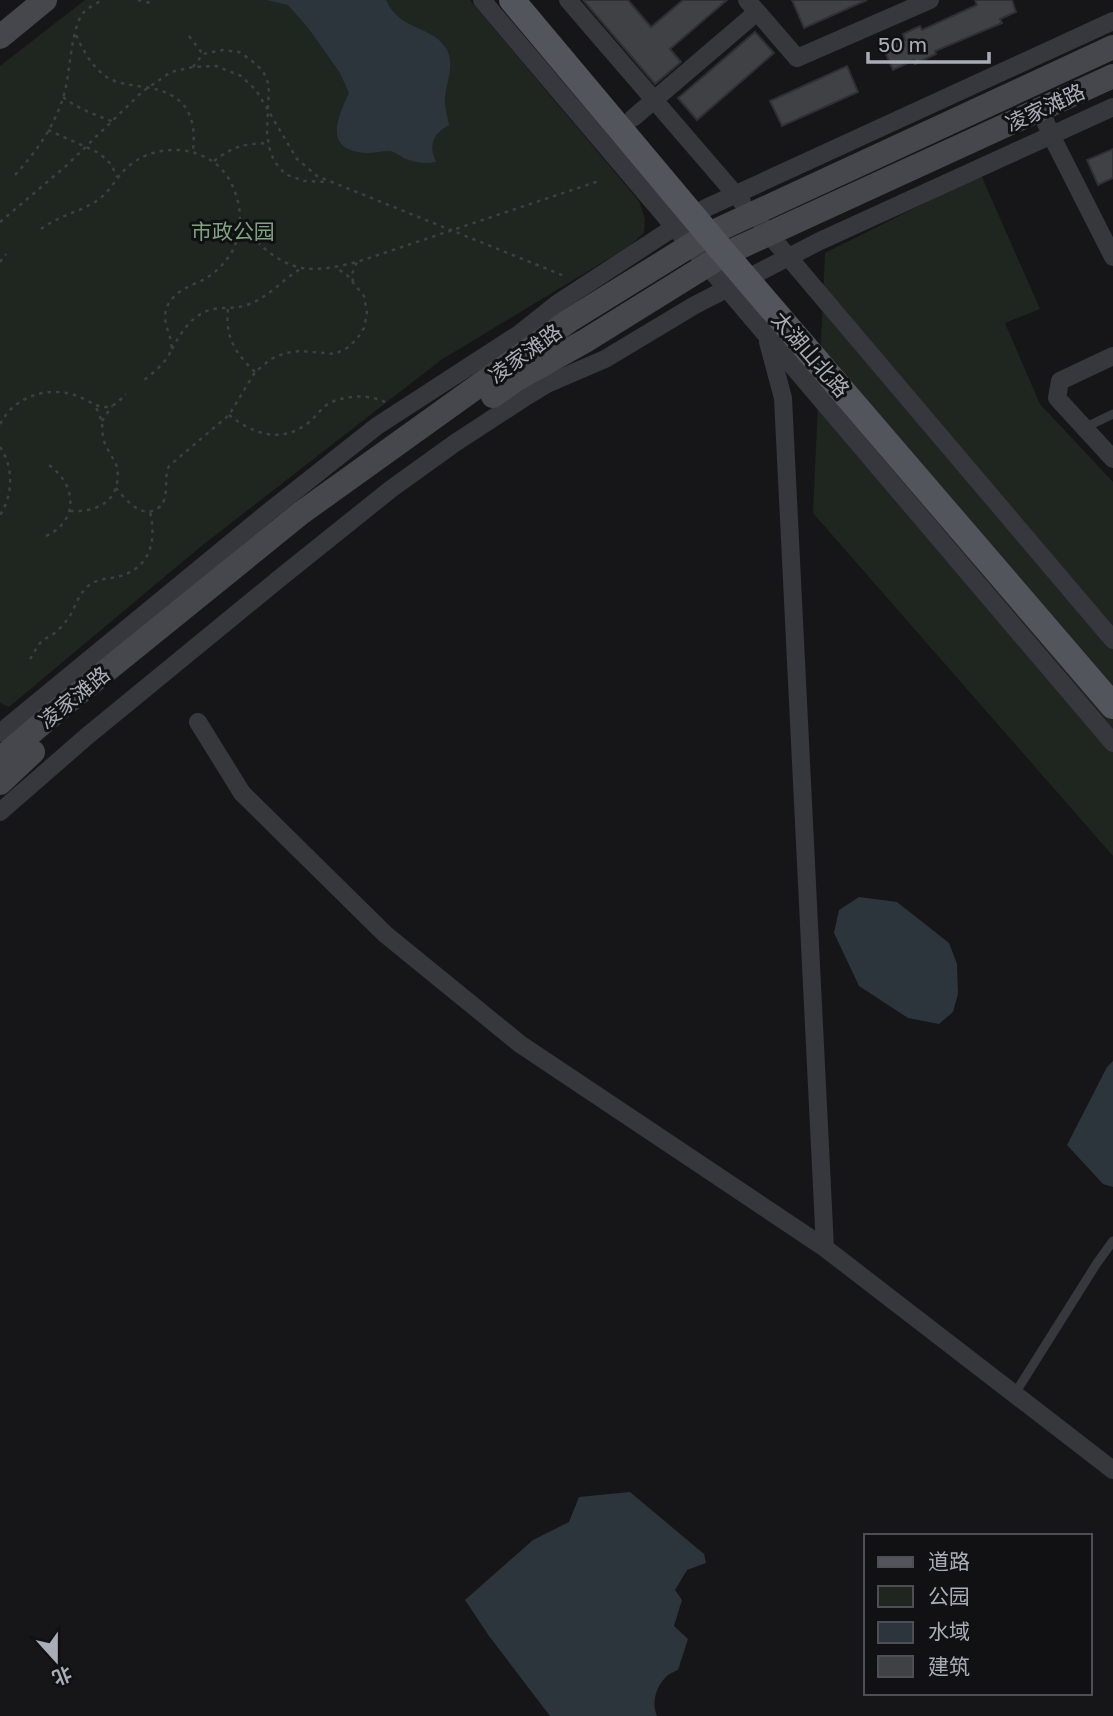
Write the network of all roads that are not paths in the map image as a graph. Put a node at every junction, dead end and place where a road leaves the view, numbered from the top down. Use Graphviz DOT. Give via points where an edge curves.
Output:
graph roads {
  1 [pos="46,0"];
  2 [pos="482,0"];
  3 [pos="512,0"];
  4 [pos="534,0"];
  5 [pos="568,0"];
  6 [pos="930,0"];
  7 [pos="752,6"];
  8 [pos="1113,21"];
  9 [pos="0,37"];
  10 [pos="1113,47"];
  11 [pos="1113,76"];
  12 [pos="654,100"];
  13 [pos="1113,107"];
  14 [pos="1040,109"];
  15 [pos="633,118"];
  16 [pos="1051,135"];
  17 [pos="736,195"];
  18 [pos="752,214"];
  19 [pos="769,234"];
  20 [pos="708,236"];
  21 [pos="789,257"];
  22 [pos="1113,257"];
  23 [pos="745,280"];
  24 [pos="766,335"];
  25 [pos="1113,356"];
  26 [pos="1113,414"];
  27 [pos="1084,428"];
  28 [pos="1113,459"];
  29 [pos="1113,640"];
  30 [pos="1113,680"];
  31 [pos="1113,706"];
  32 [pos="198,722"];
  33 [pos="0,733"];
  34 [pos="1113,743"];
  35 [pos="0,759"];
  36 [pos="0,783"];
  37 [pos="0,812"];
  38 [pos="1113,1241"];
  39 [pos="825,1248"];
  40 [pos="1014,1395"];
  41 [pos="1113,1470"];
  1 -- 9 [label="main road"];
  2 -- 20 [label="street"];
  3 -- 20 [label="main road, 太湖山北路"];
  4 -- 15 [label="main road, 太湖山北路"];
  5 -- 12 [label="street"];
  6 -- 7 [label="street" via="797,58"];
  7 -- 12 [label="street"];
  8 -- 17 [label="street"];
  10 -- 18 [label="main road, 凌家滩路"];
  11 -- 14 [label="main road, 凌家滩路"];
  12 -- 15 [label="street"];
  12 -- 17 [label="street"];
  13 -- 16 [label="street"];
  14 -- 16 [label="street"];
  14 -- 19 [label="main road, 凌家滩路"];
  15 -- 20 [label="main road, 太湖山北路"];
  16 -- 21 [label="street"];
  16 -- 22 [label="street"];
  17 -- 18 [label="street"];
  17 -- 20 [label="street"];
  18 -- 19 [label="street"];
  18 -- 20 [label="main road, 凌家滩路"];
  19 -- 20 [label="main road, 凌家滩路"];
  19 -- 21 [label="street"];
  20 -- 23 [label="main road, 太湖山北路"];
  20 -- 23 [label="street"];
  20 -- 33 [label="street" via="585,285 519,334 377,426"];
  20 -- 35 [label="main road, 凌家滩路" via="570,320 301,513"];
  20 -- 36 [label="main road, 凌家滩路" via="585,341 517,379 311,526"];
  21 -- 23 [label="street"];
  21 -- 29 [label="street"];
  23 -- 24 [label="street"];
  23 -- 30 [label="main road, 太湖山北路"];
  23 -- 31 [label="main road, 太湖山北路"];
  23 -- 37 [label="street" via="605,359 547,384 455,443 280,578"];
  24 -- 34 [label="street"];
  24 -- 39 [label="street" via="783,398"];
  25 -- 27 [label="street" via="1060,381 1057,398"];
  26 -- 27 [label="lane"];
  27 -- 28 [label="street"];
  32 -- 39 [label="street" via="242,793 385,934 520,1044"];
  38 -- 40 [label="lane"];
  39 -- 40 [label="street"];
  40 -- 41 [label="street"];
}
